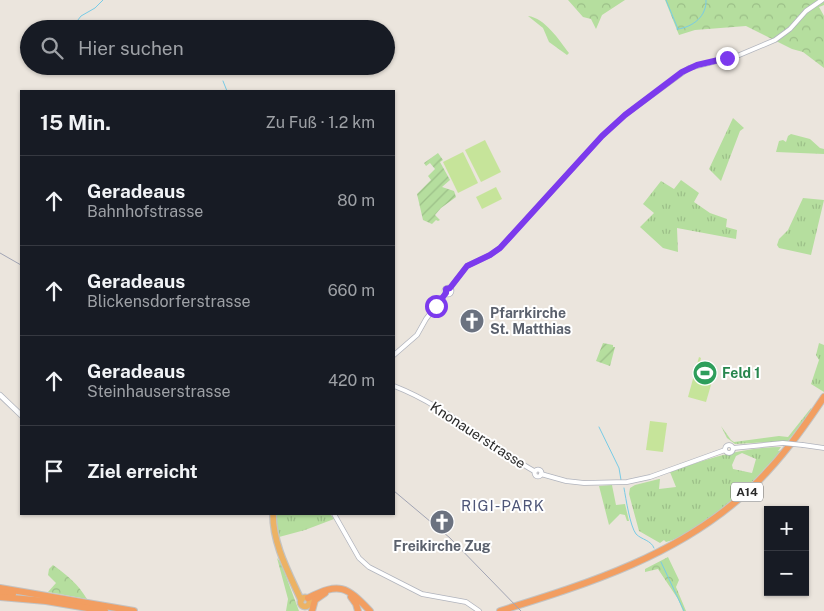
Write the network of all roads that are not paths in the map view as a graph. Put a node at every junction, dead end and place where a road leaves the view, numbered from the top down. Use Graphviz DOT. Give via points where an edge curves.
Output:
graph roads {
  1 [pos="822,0"];
  2 [pos="395,354"];
  3 [pos="395,386"];
  4 [pos="0,395"];
  5 [pos="824,397"];
  6 [pos="824,404"];
  7 [pos="20,414"];
  8 [pos="824,448"];
  9 [pos="273,515"];
  10 [pos="335,515"];
  11 [pos="0,588"];
  12 [pos="0,592"];
  13 [pos="0,599"];
  14 [pos="46,601"];
  15 [pos="307,604"];
  16 [pos="69,605"];
  17 [pos="105,611"];
  18 [pos="134,611"];
  19 [pos="358,611"];
  20 [pos="370,611"];
  21 [pos="479,611"];
  22 [pos="500,611"];
  23 [pos="510,611"];
  1 -- 2 [label="street" via="772,42 682,72 625,115 607,130 500,248 467,266 450,288 451,293 446,293 417,335"];
  3 -- 8 [label="street, Knonauerstrasse, bridge" via="440,408 537,476 541,474 566,481 627,482 650,477 725,450 728,444 733,448 783,444"];
  4 -- 7 [label="main road"];
  5 -- 22 [label="highway, A14" via="796,438 761,478 694,533 660,553 609,575"];
  6 -- 23 [label="highway, A14" via="763,482 701,533 627,572"];
  9 -- 15 [label="highway" via="283,562"];
  10 -- 21 [label="street" via="359,558 369,567 414,591 463,601"];
  11 -- 18 [label="highway"];
  12 -- 14 [label="highway"];
  13 -- 14 [label="highway"];
  13 -- 16 [label="highway"];
  14 -- 16 [label="highway"];
  15 -- 19 [label="highway" via="327,592 338,591 354,600"];
  15 -- 20 [label="highway" via="322,590 340,588 353,594"];
  16 -- 17 [label="highway"];
}
